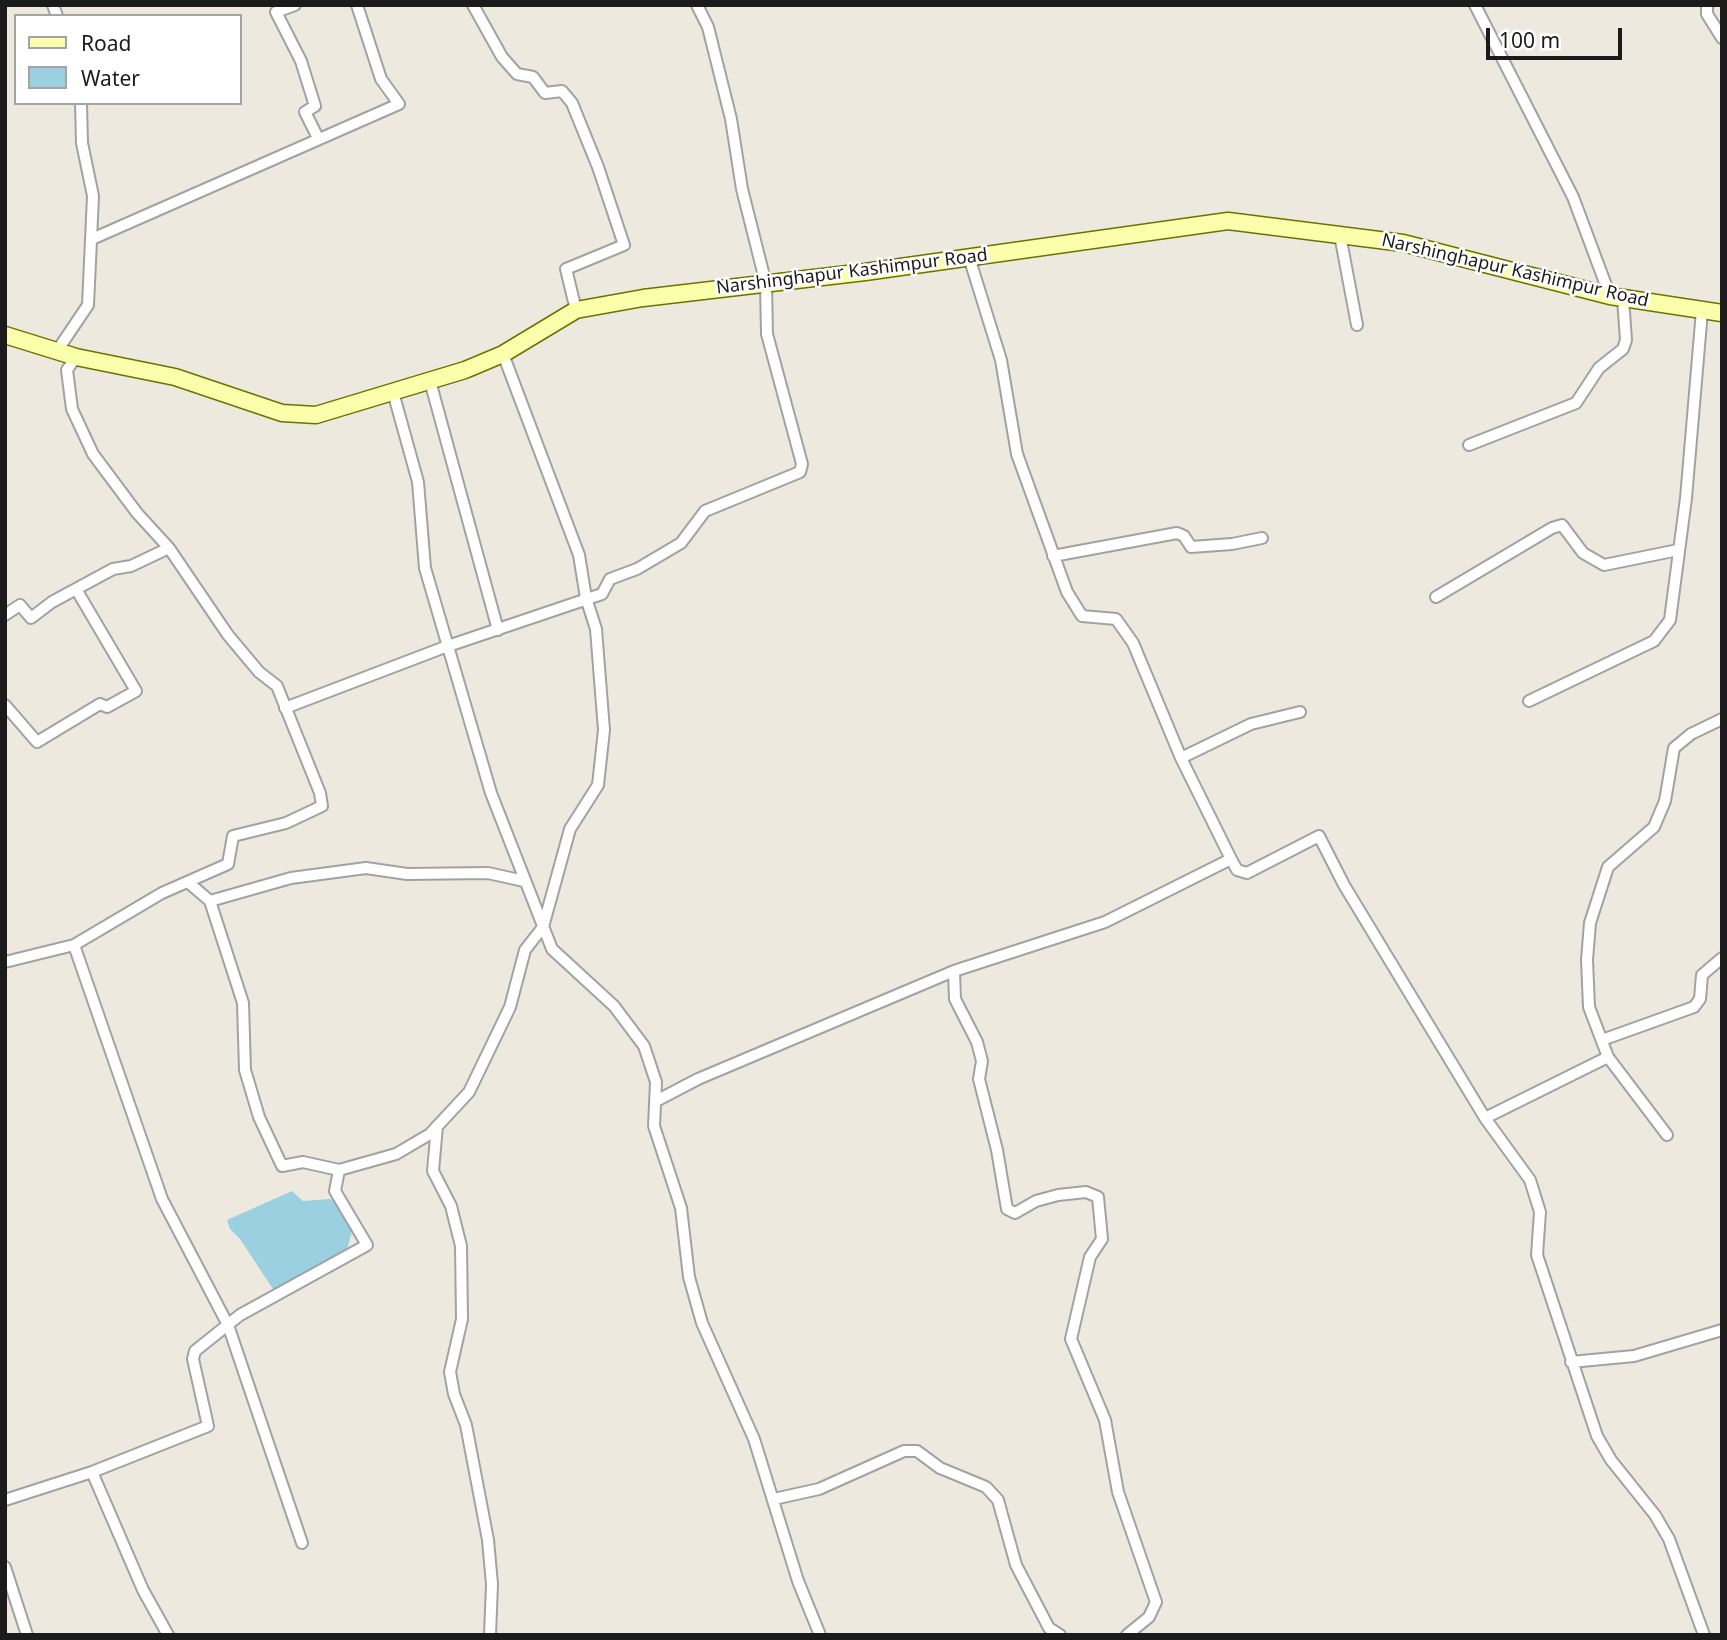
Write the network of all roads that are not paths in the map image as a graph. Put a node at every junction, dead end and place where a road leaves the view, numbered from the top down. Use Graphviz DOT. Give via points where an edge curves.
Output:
graph roads {
  1 [pos="295,5"];
  2 [pos="357,5"];
  3 [pos="474,5"];
  4 [pos="698,5"];
  5 [pos="1475,5"];
  6 [pos="1707,5"];
  7 [pos="1722,38"];
  8 [pos="81,105"];
  9 [pos="318,138"];
  10 [pos="1340,235"];
  11 [pos="92,239"];
  12 [pos="969,257"];
  13 [pos="766,284"];
  14 [pos="1617,297"];
  15 [pos="576,310"];
  16 [pos="1702,310"];
  17 [pos="1722,313"];
  18 [pos="1357,325"];
  19 [pos="5,335"];
  20 [pos="57,351"];
  21 [pos="503,354"];
  22 [pos="76,357"];
  23 [pos="430,381"];
  24 [pos="393,392"];
  25 [pos="1469,445"];
  26 [pos="1262,538"];
  27 [pos="169,548"];
  28 [pos="1678,550"];
  29 [pos="1053,556"];
  30 [pos="76,589"];
  31 [pos="1436,597"];
  32 [pos="586,598"];
  33 [pos="5,615"];
  34 [pos="498,630"];
  35 [pos="445,647"];
  36 [pos="1529,701"];
  37 [pos="5,705"];
  38 [pos="285,708"];
  39 [pos="1300,712"];
  40 [pos="1722,719"];
  41 [pos="1181,758"];
  42 [pos="1231,859"];
  43 [pos="524,881"];
  44 [pos="189,883"];
  45 [pos="210,901"];
  46 [pos="543,927"];
  47 [pos="74,945"];
  48 [pos="1722,958"];
  49 [pos="5,962"];
  50 [pos="954,971"];
  51 [pos="1602,1040"];
  52 [pos="1608,1056"];
  53 [pos="656,1101"];
  54 [pos="1485,1118"];
  55 [pos="437,1125"];
  56 [pos="1667,1135"];
  57 [pos="339,1170"];
  58 [pos="228,1325"];
  59 [pos="1722,1330"];
  60 [pos="1571,1362"];
  61 [pos="92,1472"];
  62 [pos="774,1499"];
  63 [pos="5,1500"];
  64 [pos="302,1543"];
  65 [pos="5,1567"];
  66 [pos="27,1635"];
  67 [pos="168,1635"];
  68 [pos="490,1635"];
  69 [pos="820,1635"];
  70 [pos="1060,1635"];
  71 [pos="1127,1635"];
  72 [pos="1704,1635"];
  1 -- 9 [label="street" via="276,12 301,61 315,106 305,112"];
  2 -- 9 [label="street" via="382,79 399,104"];
  3 -- 15 [label="street" via="502,57 517,74 533,77 545,93 562,91 572,103 607,193 624,245 566,270"];
  4 -- 13 [label="street" via="728,106 742,189"];
  5 -- 14 [label="street" via="1573,197"];
  6 -- 7 [label="street" via="1707,14"];
  8 -- 11 [label="street" via="82,143 93,196"];
  9 -- 11 [label="street"];
  10 -- 12 [label="street, Narshinghapur Kashimpur Road" via="1228,221"];
  10 -- 14 [label="street, Narshinghapur Kashimpur Road" via="1403,243"];
  10 -- 18 [label="street"];
  11 -- 20 [label="street" via="88,305"];
  12 -- 13 [label="street, Narshinghapur Kashimpur Road"];
  12 -- 29 [label="street" via="1001,360 1017,454"];
  13 -- 15 [label="street, Narshinghapur Kashimpur Road"];
  13 -- 32 [label="street" via="767,334 803,464 800,472 705,511 681,543 610,579 602,594"];
  14 -- 16 [label="street, Narshinghapur Kashimpur Road"];
  14 -- 25 [label="street" via="1626,340 1623,349 1599,368 1576,403"];
  15 -- 21 [label="street, Narshinghapur Kashimpur Road"];
  16 -- 17 [label="street, Narshinghapur Kashimpur Road"];
  16 -- 28 [label="street"];
  19 -- 20 [label="street, Narshinghapur Kashimpur Road"];
  20 -- 22 [label="street, Narshinghapur Kashimpur Road"];
  21 -- 23 [label="street, Narshinghapur Kashimpur Road"];
  21 -- 32 [label="street" via="579,555"];
  22 -- 24 [label="street, Narshinghapur Kashimpur Road" via="174,377 282,414 316,415"];
  22 -- 27 [label="street" via="67,370 72,409 93,454"];
  23 -- 24 [label="street, Narshinghapur Kashimpur Road"];
  23 -- 34 [label="street"];
  24 -- 35 [label="street" via="418,482 425,568"];
  26 -- 29 [label="street" via="1191,547 1177,533"];
  27 -- 30 [label="street"];
  27 -- 38 [label="street" via="228,635 277,686"];
  28 -- 31 [label="street" via="1604,565 1583,552 1562,525"];
  28 -- 36 [label="street" via="1670,620 1654,641"];
  29 -- 41 [label="street" via="1082,616 1116,619 1133,643"];
  30 -- 33 [label="street" via="31,618 20,605"];
  30 -- 37 [label="street" via="136,691 107,706 100,704 37,742"];
  32 -- 34 [label="street"];
  32 -- 46 [label="street" via="596,629 604,730 598,785 570,829"];
  34 -- 35 [label="street"];
  35 -- 38 [label="street"];
  35 -- 43 [label="street"];
  38 -- 44 [label="street" via="322,806 286,822 233,836 228,864"];
  39 -- 41 [label="street" via="1251,724"];
  40 -- 51 [label="street" via="1674,748 1665,801 1654,827 1608,867 1604,877 1590,923 1587,960 1589,1007"];
  41 -- 42 [label="street"];
  42 -- 50 [label="street" via="1105,922"];
  42 -- 54 [label="street" via="1237,870 1247,873 1320,836 1344,885"];
  43 -- 45 [label="street" via="488,873 407,874 366,867 292,878"];
  43 -- 46 [label="street"];
  44 -- 45 [label="street"];
  44 -- 47 [label="street" via="162,893"];
  45 -- 57 [label="street" via="243,1003 245,1070 259,1117 282,1166 303,1163"];
  46 -- 53 [label="street" via="552,949 614,1006 644,1046 656,1082"];
  46 -- 55 [label="street" via="525,950 510,1007 468,1093"];
  47 -- 49 [label="street"];
  47 -- 58 [label="street" via="162,1199"];
  48 -- 51 [label="street" via="1702,975 1700,999 1694,1007"];
  50 -- 53 [label="street"];
  50 -- 71 [label="street" via="955,999 982,1061 979,1079 1007,1209 1015,1213 1058,1195 1086,1192 1098,1197 1102,1239 1090,1257 1071,1339 1105,1420 1121,1503 1156,1602 1149,1617"];
  51 -- 52 [label="street"];
  52 -- 54 [label="street"];
  52 -- 56 [label="street"];
  53 -- 62 [label="street" via="654,1126 681,1208 689,1277 702,1323 754,1439"];
  54 -- 60 [label="street" via="1534,1189 1540,1212 1537,1255"];
  55 -- 57 [label="street" via="396,1154"];
  55 -- 68 [label="street" via="433,1171 452,1206 461,1246 464,1295 450,1372 466,1425 487,1531"];
  57 -- 58 [label="street" via="335,1191 367,1245"];
  58 -- 61 [label="street" via="195,1352 193,1359 208,1426"];
  58 -- 64 [label="street"];
  59 -- 60 [label="street" via="1634,1356"];
  60 -- 72 [label="street" via="1605,1452 1669,1539"];
  61 -- 63 [label="street"];
  61 -- 67 [label="street" via="143,1590"];
  62 -- 69 [label="street" via="798,1581"];
  62 -- 70 [label="street" via="819,1489 904,1451 917,1451 940,1468 986,1487 998,1500 1016,1565 1049,1628"];
  65 -- 66 [label="street"];
}
